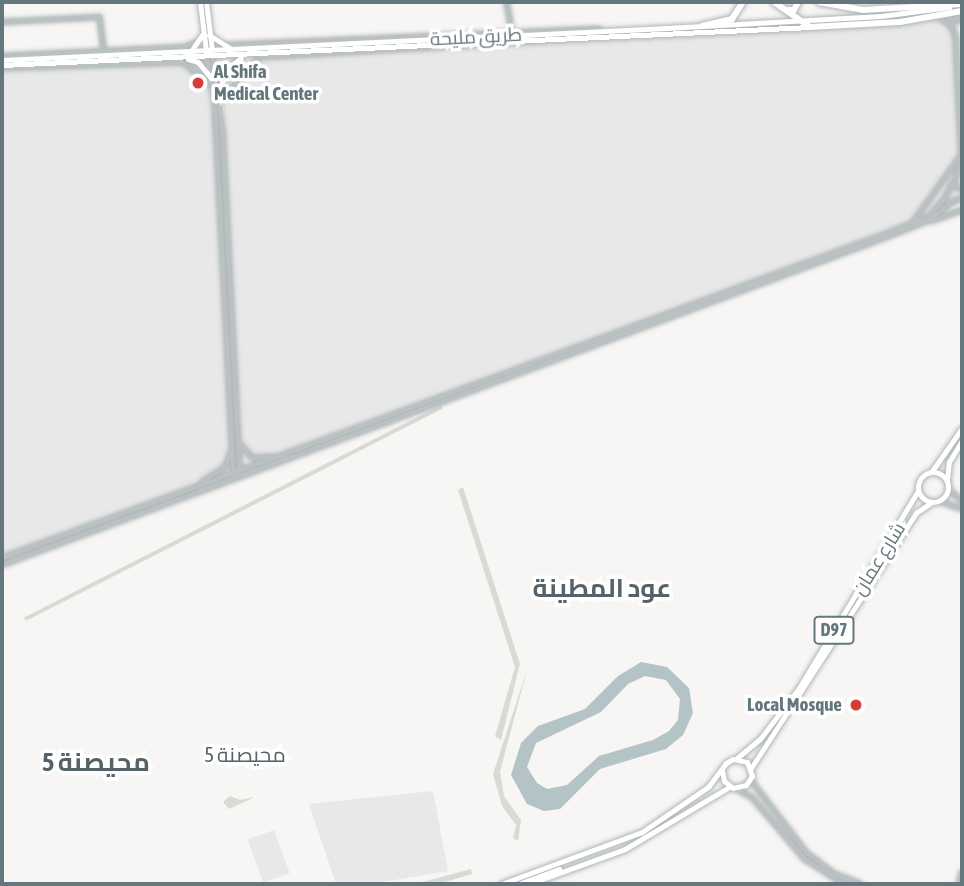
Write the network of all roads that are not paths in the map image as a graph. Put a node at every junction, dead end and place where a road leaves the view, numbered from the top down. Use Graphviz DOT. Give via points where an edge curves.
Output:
graph roads {
  1 [pos="205,2"];
  2 [pos="507,2"];
  3 [pos="743,2"];
  4 [pos="775,2"];
  5 [pos="797,2"];
  6 [pos="820,2"];
  7 [pos="922,2"];
  8 [pos="962,4"];
  9 [pos="839,6"];
  10 [pos="950,6"];
  11 [pos="962,11"];
  12 [pos="937,17"];
  13 [pos="796,21"];
  14 [pos="962,21"];
  15 [pos="2,22"];
  16 [pos="951,25"];
  17 [pos="202,26"];
  18 [pos="702,26"];
  19 [pos="810,27"];
  20 [pos="509,28"];
  21 [pos="613,31"];
  22 [pos="504,32"];
  23 [pos="513,32"];
  24 [pos="206,34"];
  25 [pos="466,36"];
  26 [pos="425,38"];
  27 [pos="218,43"];
  28 [pos="233,49"];
  29 [pos="104,51"];
  30 [pos="191,51"];
  31 [pos="322,51"];
  32 [pos="210,53"];
  33 [pos="69,55"];
  34 [pos="248,55"];
  35 [pos="178,57"];
  36 [pos="152,58"];
  37 [pos="137,61"];
  38 [pos="2,62"];
  39 [pos="22,64"];
  40 [pos="14,68"];
  41 [pos="211,78"];
  42 [pos="216,90"];
  43 [pos="220,102"];
  44 [pos="961,153"];
  45 [pos="954,184"];
  46 [pos="962,187"];
  47 [pos="946,197"];
  48 [pos="962,199"];
  49 [pos="952,202"];
  50 [pos="962,210"];
  51 [pos="926,222"];
  52 [pos="909,225"];
  53 [pos="962,428"];
  54 [pos="237,439"];
  55 [pos="962,440"];
  56 [pos="233,444"];
  57 [pos="288,456"];
  58 [pos="300,456"];
  59 [pos="931,472"];
  60 [pos="237,474"];
  61 [pos="947,480"];
  62 [pos="948,489"];
  63 [pos="918,491"];
  64 [pos="176,498"];
  65 [pos="939,501"];
  66 [pos="962,501"];
  67 [pos="932,502"];
  68 [pos="962,509"];
  69 [pos="2,558"];
  70 [pos="2,565"];
  71 [pos="737,758"];
  72 [pos="751,768"];
  73 [pos="722,770"];
  74 [pos="751,780"];
  75 [pos="729,787"];
  76 [pos="737,789"];
  77 [pos="962,872"];
  78 [pos="552,877"];
  79 [pos="517,882"];
  80 [pos="501,884"];
  81 [pos="528,884"];
  82 [pos="541,884"];
  83 [pos="844,884"];
  84 [pos="861,884"];
  85 [pos="960,884"];
  1 -- 17 [label="main road"];
  1 -- 24 [label="main road"];
  2 -- 20 [label="street"];
  3 -- 18 [label="highway" via="732,19"];
  4 -- 5 [label="highway" via="789,11"];
  4 -- 13 [label="highway"];
  6 -- 9 [label="highway"];
  7 -- 9 [label="highway"];
  8 -- 10 [label="highway"];
  9 -- 10 [label="highway" via="868,10"];
  10 -- 13 [label="main road, طريق مليحة"];
  11 -- 12 [label="highway"];
  12 -- 16 [label="street"];
  12 -- 19 [label="highway"];
  13 -- 18 [label="main road, طريق مليحة"];
  13 -- 19 [label="highway"];
  14 -- 16 [label="street" via="956,18"];
  15 -- 29 [label="street" via="100,17"];
  16 -- 44 [label="street" via="956,37"];
  17 -- 24 [label="main road"];
  17 -- 29 [label="street" via="198,39 188,47"];
  18 -- 21 [label="main road, طريق مليحة"];
  19 -- 31 [label="main road, طريق مليحة"];
  20 -- 22 [label="street"];
  20 -- 23 [label="street"];
  21 -- 23 [label="street"];
  21 -- 25 [label="main road, طريق مليحة"];
  22 -- 23 [label="street"];
  22 -- 25 [label="street"];
  24 -- 27 [label="main road"];
  24 -- 30 [label="main road"];
  24 -- 32 [label="main road"];
  25 -- 26 [label="main road, طريق مليحة"];
  26 -- 27 [label="street"];
  26 -- 28 [label="main road, طريق مليحة"];
  27 -- 28 [label="main road"];
  28 -- 32 [label="main road"];
  29 -- 33 [label="street"];
  30 -- 32 [label="main road, طريق مليحة"];
  30 -- 33 [label="main road, طريق مليحة"];
  31 -- 34 [label="main road, طريق مليحة"];
  31 -- 43 [label="street" via="258,57"];
  32 -- 34 [label="main road, طريق مليحة"];
  32 -- 35 [label="main road, طريق مليحة"];
  32 -- 36 [label="main road"];
  32 -- 41 [label="street"];
  32 -- 42 [label="street"];
  33 -- 38 [label="main road, طريق مليحة"];
  34 -- 42 [label="main road" via="226,70"];
  35 -- 36 [label="main road, طريق مليحة"];
  35 -- 41 [label="main road" via="198,62"];
  36 -- 37 [label="main road, طريق مليحة"];
  37 -- 39 [label="main road, طريق مليحة"];
  37 -- 40 [label="street"];
  37 -- 42 [label="street" via="185,62"];
  38 -- 39 [label="main road, طريق مليحة"];
  38 -- 40 [label="street"];
  39 -- 40 [label="main road"];
  41 -- 42 [label="street"];
  42 -- 43 [label="street"];
  42 -- 56 [label="street"];
  43 -- 54 [label="street"];
  44 -- 45 [label="street"];
  44 -- 52 [label="street" via="929,205"];
  45 -- 46 [label="street"];
  45 -- 47 [label="street"];
  47 -- 49 [label="street"];
  47 -- 52 [label="street" via="934,213"];
  48 -- 49 [label="street"];
  49 -- 51 [label="street"];
  50 -- 51 [label="street"];
  51 -- 58 [label="street"];
  52 -- 57 [label="street"];
  53 -- 59 [label="main road"];
  54 -- 57 [label="street" via="253,458"];
  54 -- 60 [label="street"];
  55 -- 61 [label="main road" via="949,462"];
  56 -- 60 [label="street"];
  56 -- 64 [label="street" via="222,470"];
  57 -- 60 [label="street"];
  58 -- 60 [label="street"];
  58 -- 64 [label="street"];
  59 -- 61 [label="main road"];
  59 -- 63 [label="main road" via="921,477"];
  60 -- 64 [label="street"];
  61 -- 62 [label="main road"];
  62 -- 65 [label="main road"];
  62 -- 66 [label="street"];
  63 -- 67 [label="main road"];
  63 -- 71 [label="main road, شارع عمان / D97" via="792,698 760,739"];
  64 -- 69 [label="street"];
  64 -- 70 [label="street"];
  65 -- 67 [label="main road"];
  65 -- 68 [label="street"];
  67 -- 72 [label="main road, شارع عمان / D97" via="916,513"];
  71 -- 72 [label="main road"];
  71 -- 73 [label="main road"];
  72 -- 74 [label="main road"];
  73 -- 75 [label="main road"];
  73 -- 79 [label="main road" via="712,785 658,822"];
  74 -- 76 [label="main road"];
  74 -- 84 [label="street" via="755,792 807,853 835,874"];
  75 -- 76 [label="main road"];
  75 -- 78 [label="main road" via="715,791 633,845"];
  76 -- 83 [label="street" via="752,797 805,859"];
  77 -- 85 [label="street"];
  78 -- 81 [label="main road"];
  78 -- 82 [label="main road"];
  79 -- 80 [label="main road"];
}
